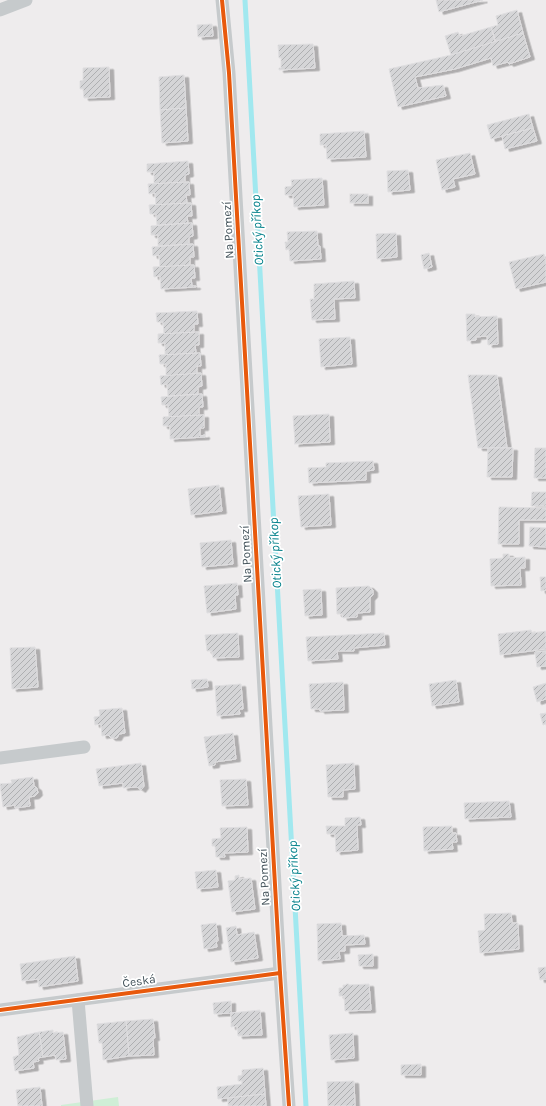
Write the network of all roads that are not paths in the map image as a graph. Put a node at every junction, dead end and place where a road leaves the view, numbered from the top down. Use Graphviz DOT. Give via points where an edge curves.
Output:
graph roads {
  1 [pos="26,0"];
  2 [pos="222,0"];
  3 [pos="0,10"];
  4 [pos="84,747"];
  5 [pos="0,758"];
  6 [pos="280,973"];
  7 [pos="78,1000"];
  8 [pos="0,1010"];
  9 [pos="87,1106"];
  10 [pos="289,1106"];
  1 -- 3 [label="street"];
  2 -- 6 [label="street, Na Pomezí" via="229,81"];
  4 -- 5 [label="street"];
  6 -- 7 [label="street, Česká"];
  6 -- 10 [label="street, Na Pomezí"];
  7 -- 8 [label="street, Česká"];
  7 -- 9 [label="street"];
}
